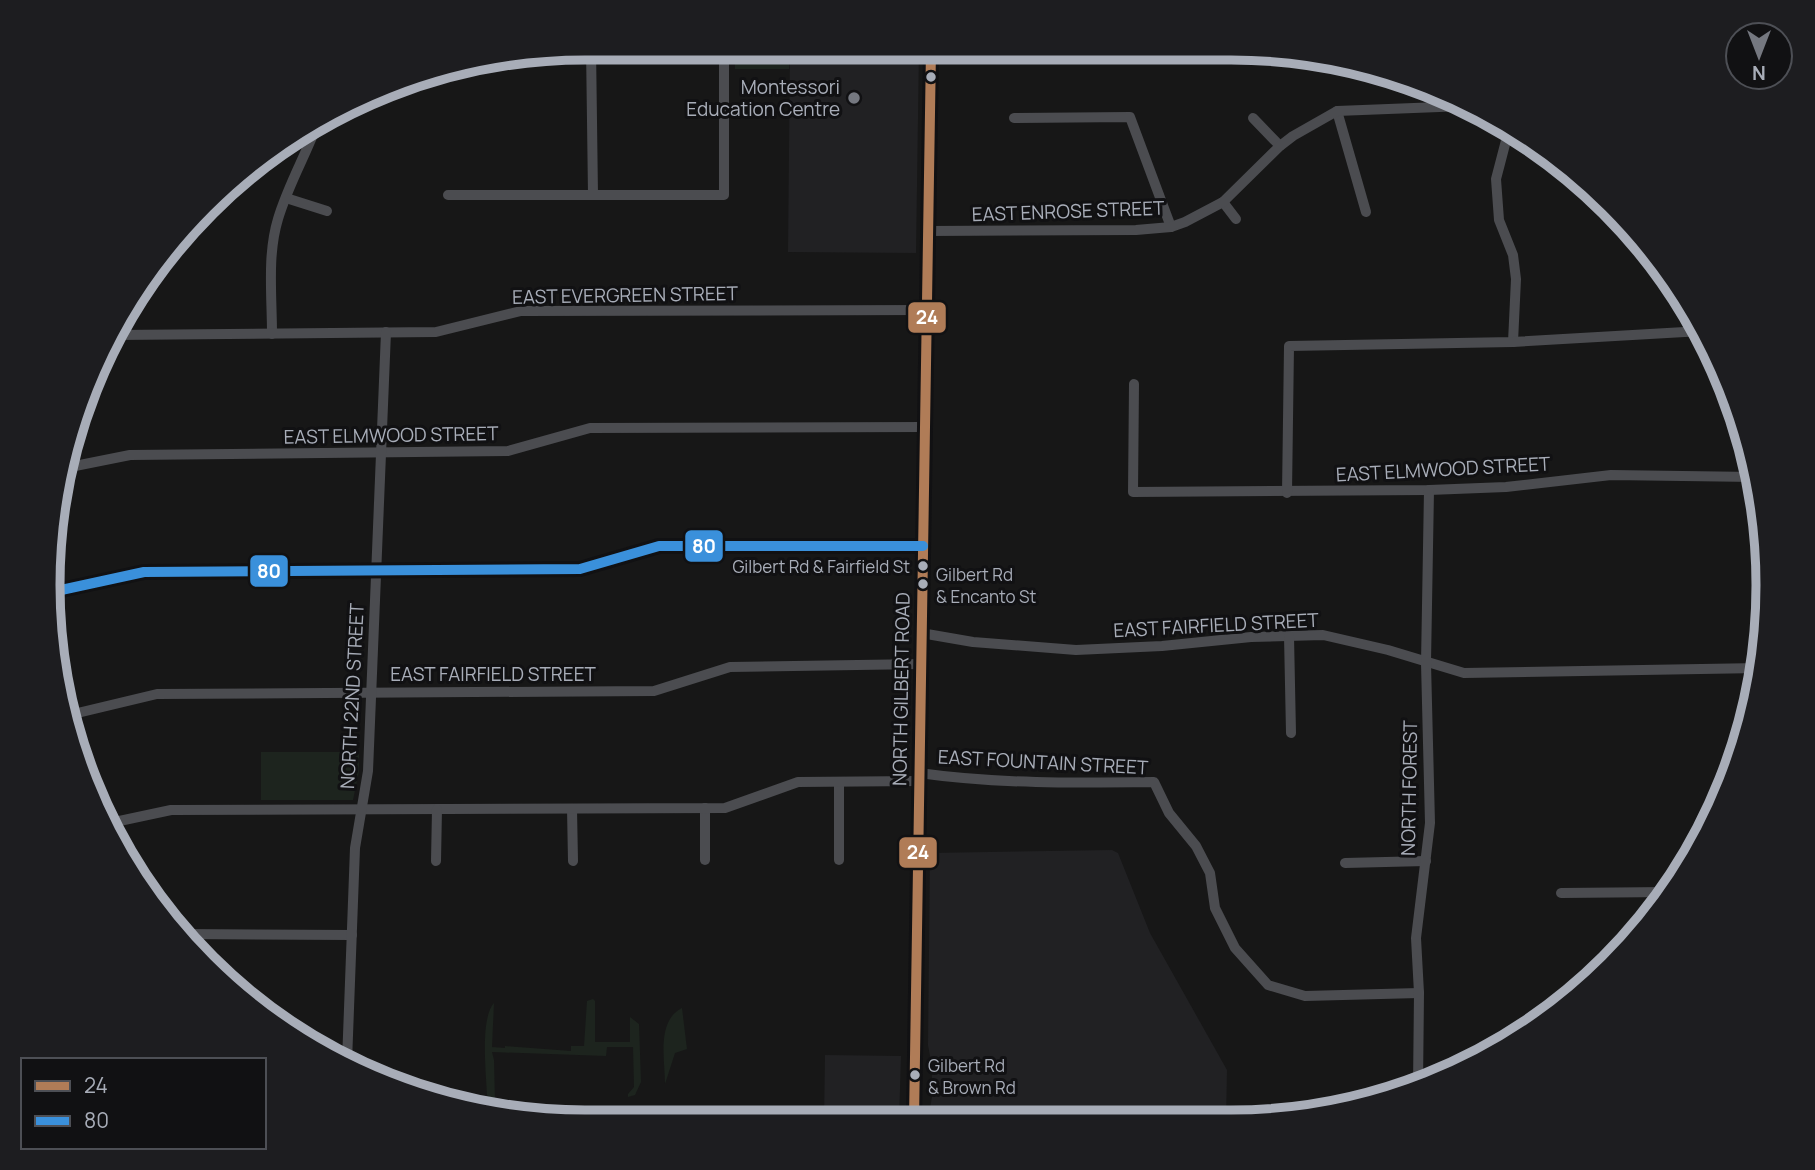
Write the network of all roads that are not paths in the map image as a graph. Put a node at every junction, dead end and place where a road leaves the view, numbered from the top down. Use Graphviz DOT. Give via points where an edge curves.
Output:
graph roads {
  1 [pos="591,60"];
  2 [pos="724,60"];
  3 [pos="931,60"];
  4 [pos="1446,107"];
  5 [pos="1337,111"];
  6 [pos="1014,118"];
  7 [pos="1253,118"];
  8 [pos="312,136"];
  9 [pos="1507,138"];
  10 [pos="1280,146"];
  11 [pos="448,195"];
  12 [pos="593,195"];
  13 [pos="286,198"];
  14 [pos="1223,202"];
  15 [pos="327,211"];
  16 [pos="1366,212"];
  17 [pos="1236,219"];
  18 [pos="1171,227"];
  19 [pos="928,231"];
  20 [pos="926,310"];
  21 [pos="386,332"];
  22 [pos="1690,332"];
  23 [pos="272,334"];
  24 [pos="123,335"];
  25 [pos="1513,342"];
  26 [pos="1134,384"];
  27 [pos="925,427"];
  28 [pos="381,452"];
  29 [pos="73,466"];
  30 [pos="1744,477"];
  31 [pos="1429,490"];
  32 [pos="1287,493"];
  33 [pos="923,546"];
  34 [pos="376,570"];
  35 [pos="60,590"];
  36 [pos="921,633"];
  37 [pos="1289,636"];
  38 [pos="1426,663"];
  39 [pos="921,664"];
  40 [pos="1748,668"];
  41 [pos="372,692"];
  42 [pos="75,714"];
  43 [pos="1292,733"];
  44 [pos="919,777"];
  45 [pos="839,782"];
  46 [pos="572,808"];
  47 [pos="705,808"];
  48 [pos="362,809"];
  49 [pos="436,809"];
  50 [pos="116,822"];
  51 [pos="705,860"];
  52 [pos="839,860"];
  53 [pos="436,861"];
  54 [pos="573,861"];
  55 [pos="1426,861"];
  56 [pos="1345,863"];
  57 [pos="1656,892"];
  58 [pos="1561,893"];
  59 [pos="193,934"];
  60 [pos="352,935"];
  61 [pos="1419,993"];
  62 [pos="345,1052"];
  63 [pos="1418,1075"];
  64 [pos="914,1110"];
  1 -- 12 [label="street"];
  2 -- 12 [label="street" via="724,195"];
  3 -- 19 [label="main road, NORTH GILBERT ROAD"];
  4 -- 5 [label="street, EAST ENROSE STREET"];
  5 -- 10 [label="street, EAST ENROSE STREET"];
  5 -- 16 [label="street"];
  6 -- 18 [label="street" via="1130,117"];
  7 -- 10 [label="street"];
  8 -- 13 [label="street"];
  9 -- 25 [label="street" via="1496,179 1499,220 1513,255 1516,279"];
  10 -- 14 [label="street, EAST ENROSE STREET"];
  11 -- 12 [label="street"];
  13 -- 15 [label="street"];
  13 -- 23 [label="street" via="272,257"];
  14 -- 17 [label="street"];
  14 -- 18 [label="street, EAST ENROSE STREET"];
  18 -- 19 [label="street, EAST ENROSE STREET"];
  19 -- 20 [label="main road, NORTH GILBERT ROAD"];
  20 -- 21 [label="street, EAST EVERGREEN STREET" via="521,311 436,332"];
  20 -- 27 [label="main road, NORTH GILBERT ROAD"];
  21 -- 23 [label="street, EAST EVERGREEN STREET"];
  21 -- 28 [label="street, NORTH 22ND STREET"];
  22 -- 25 [label="street"];
  23 -- 24 [label="street, EAST EVERGREEN STREET"];
  25 -- 32 [label="street" via="1289,346"];
  26 -- 32 [label="street, EAST ELMWOOD STREET" via="1133,492"];
  27 -- 28 [label="street, EAST ELMWOOD STREET" via="590,428 508,451"];
  27 -- 33 [label="main road, NORTH GILBERT ROAD"];
  28 -- 29 [label="street, EAST ELMWOOD STREET" via="130,455"];
  28 -- 34 [label="street, NORTH 22ND STREET"];
  30 -- 31 [label="street, EAST ELMWOOD STREET" via="1611,475"];
  31 -- 32 [label="street, EAST ELMWOOD STREET"];
  31 -- 38 [label="street, NORTH FOREST"];
  33 -- 34 [label="street" via="659,545 580,569"];
  33 -- 36 [label="main road, NORTH GILBERT ROAD"];
  34 -- 35 [label="street" via="144,572"];
  34 -- 41 [label="street, NORTH 22ND STREET"];
  36 -- 37 [label="street, EAST FAIRFIELD STREET" via="1076,650"];
  36 -- 39 [label="main road, NORTH GILBERT ROAD"];
  37 -- 38 [label="street, EAST FAIRFIELD STREET" via="1348,639"];
  37 -- 43 [label="street"];
  38 -- 40 [label="street, EAST FAIRFIELD STREET" via="1489,674"];
  38 -- 55 [label="street, NORTH FOREST" via="1430,823"];
  39 -- 41 [label="street, EAST FAIRFIELD STREET" via="730,667 654,691"];
  39 -- 44 [label="main road, NORTH GILBERT ROAD"];
  41 -- 42 [label="street, EAST FAIRFIELD STREET" via="157,694"];
  41 -- 48 [label="street, NORTH 22ND STREET"];
  44 -- 45 [label="street, EAST FOUNTAIN STREET"];
  44 -- 61 [label="street, EAST FOUNTAIN STREET" via="1154,782 1210,873 1215,908 1235,948 1268,985 1305,996"];
  44 -- 64 [label="main road, NORTH GILBERT ROAD"];
  45 -- 47 [label="street, EAST FOUNTAIN STREET" via="798,782 725,808"];
  45 -- 52 [label="street"];
  46 -- 47 [label="street, EAST FOUNTAIN STREET"];
  46 -- 49 [label="street, EAST FOUNTAIN STREET"];
  46 -- 54 [label="street"];
  47 -- 51 [label="street"];
  48 -- 49 [label="street, EAST FOUNTAIN STREET"];
  48 -- 50 [label="street, EAST FOUNTAIN STREET" via="171,810"];
  48 -- 60 [label="street, NORTH 22ND STREET" via="355,848"];
  49 -- 53 [label="street"];
  55 -- 56 [label="street"];
  55 -- 61 [label="street, NORTH FOREST" via="1416,938"];
  57 -- 58 [label="street"];
  59 -- 60 [label="street"];
  60 -- 62 [label="street, NORTH 22ND STREET"];
  61 -- 63 [label="street, NORTH FOREST"];
}
